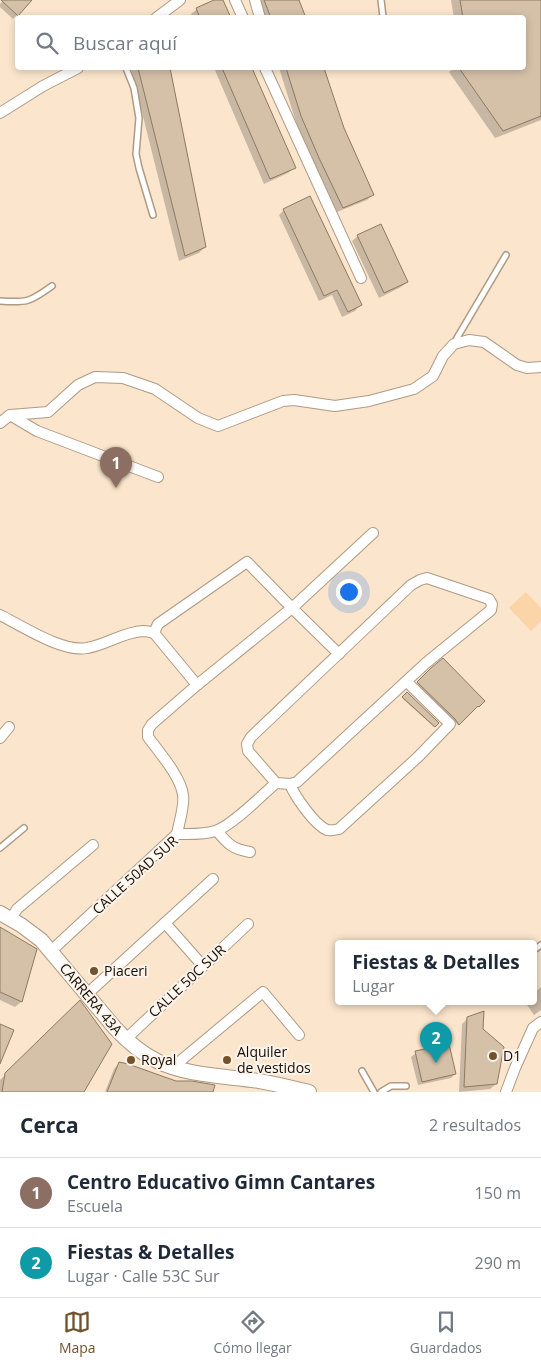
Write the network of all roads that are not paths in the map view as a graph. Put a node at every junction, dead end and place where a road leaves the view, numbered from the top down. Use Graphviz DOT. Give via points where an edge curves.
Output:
graph roads {
  1 [pos="180,0"];
  2 [pos="235,0"];
  3 [pos="255,0"];
  4 [pos="381,0"];
  5 [pos="160,15"];
  6 [pos="242,15"];
  7 [pos="259,15"];
  8 [pos="384,15"];
  9 [pos="74,70"];
  10 [pos="127,70"];
  11 [pos="266,70"];
  12 [pos="274,70"];
  13 [pos="283,107"];
  14 [pos="0,113"];
  15 [pos="153,215"];
  16 [pos="506,255"];
  17 [pos="361,278"];
  18 [pos="52,286"];
  19 [pos="0,301"];
  20 [pos="454,344"];
  21 [pos="541,368"];
  22 [pos="10,415"];
  23 [pos="0,423"];
  24 [pos="158,478"];
  25 [pos="373,533"];
  26 [pos="292,608"];
  27 [pos="0,616"];
  28 [pos="154,633"];
  29 [pos="339,654"];
  30 [pos="406,682"];
  31 [pos="197,685"];
  32 [pos="9,727"];
  33 [pos="0,738"];
  34 [pos="276,783"];
  35 [pos="290,784"];
  36 [pos="24,828"];
  37 [pos="217,831"];
  38 [pos="177,834"];
  39 [pos="93,845"];
  40 [pos="0,848"];
  41 [pos="250,852"];
  42 [pos="213,880"];
  43 [pos="6,916"];
  44 [pos="165,924"];
  45 [pos="248,924"];
  46 [pos="51,951"];
  47 [pos="204,966"];
  48 [pos="86,995"];
  49 [pos="541,1022"];
  50 [pos="299,1034"];
  51 [pos="126,1039"];
  52 [pos="173,1067"];
  53 [pos="362,1071"];
  54 [pos="406,1086"];
  55 [pos="309,1092"];
  56 [pos="374,1092"];
  57 [pos="381,1092"];
  58 [pos="506,1092"];
  1 -- 5 [label="street"];
  2 -- 6 [label="street"];
  3 -- 7 [label="street"];
  4 -- 8 [label="lane"];
  9 -- 14 [label="street"];
  10 -- 15 [label="lane" via="140,118 136,154"];
  11 -- 13 [label="street"];
  12 -- 13 [label="street"];
  13 -- 17 [label="street"];
  16 -- 20 [label="lane"];
  18 -- 19 [label="lane" via="22,302"];
  20 -- 21 [label="street" via="469,340 484,342 517,365"];
  20 -- 22 [label="street" via="443,356 433,376 414,390 335,406 283,401 218,426 198,418 155,389 123,378 95,377 78,386 48,412"];
  22 -- 23 [label="street"];
  22 -- 24 [label="street" via="37,431"];
  25 -- 26 [label="street"];
  26 -- 28 [label="street" via="247,562 158,624"];
  26 -- 29 [label="street"];
  26 -- 31 [label="street"];
  27 -- 28 [label="street" via="70,648 85,649 143,631"];
  28 -- 31 [label="street"];
  29 -- 30 [label="street" via="420,580 427,578 489,599 491,610"];
  29 -- 34 [label="street" via="247,744 248,751"];
  30 -- 35 [label="street"];
  30 -- 35 [label="street" via="450,724 339,829 330,831 319,826"];
  31 -- 38 [label="street" via="148,730 148,737 178,779 183,794"];
  32 -- 33 [label="street"];
  34 -- 35 [label="street"];
  34 -- 37 [label="street, CALLE 50AD SUR"];
  36 -- 40 [label="lane"];
  37 -- 38 [label="street, CALLE 50AD SUR"];
  37 -- 41 [label="street" via="238,850"];
  38 -- 46 [label="street, CALLE 50AD SUR"];
  39 -- 43 [label="street"];
  42 -- 44 [label="street"];
  43 -- 46 [label="main road, CARRERA 43A"];
  44 -- 47 [label="street"];
  44 -- 48 [label="street"];
  45 -- 47 [label="street, CALLE 50C SUR"];
  46 -- 48 [label="main road, CARRERA 43A"];
  47 -- 51 [label="street, CALLE 50C SUR"];
  48 -- 51 [label="main road, CARRERA 43A"];
  49 -- 58 [label="street" via="533,1028 518,1052"];
  50 -- 52 [label="street" via="263,992"];
  51 -- 52 [label="main road, CARRERA 43A" via="158,1061"];
  52 -- 55 [label="main road, CARRERA 43A"];
  53 -- 56 [label="lane"];
  54 -- 57 [label="lane" via="391,1086"];
}
